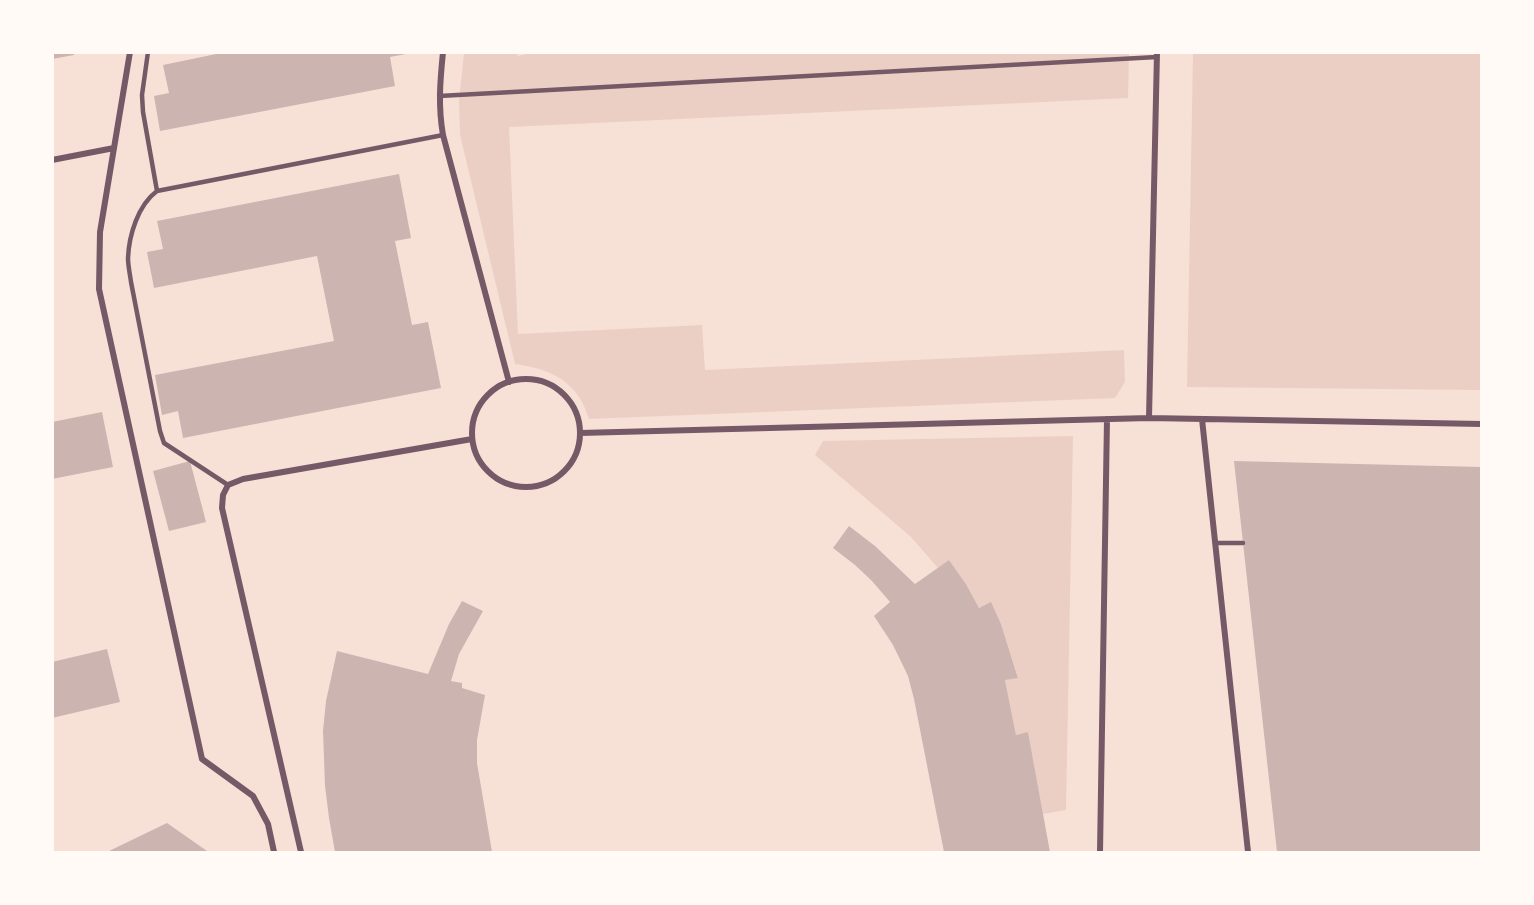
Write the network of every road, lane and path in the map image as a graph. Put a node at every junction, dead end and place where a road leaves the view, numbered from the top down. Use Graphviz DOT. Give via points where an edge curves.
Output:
graph roads {
  1 [pos="130,52"];
  2 [pos="148,52"];
  3 [pos="443,52"];
  4 [pos="1157,55"];
  5 [pos="439,96"];
  6 [pos="443,135"];
  7 [pos="114,148"];
  8 [pos="52,160"];
  9 [pos="158,191"];
  10 [pos="509,382"];
  11 [pos="1149,418"];
  12 [pos="1107,419"];
  13 [pos="1202,419"];
  14 [pos="1482,424"];
  15 [pos="580,433"];
  16 [pos="472,439"];
  17 [pos="228,485"];
  18 [pos="1215,543"];
  19 [pos="1243,543"];
  20 [pos="274,852"];
  21 [pos="301,852"];
  22 [pos="1100,852"];
  23 [pos="1248,852"];
  1 -- 7 [label="street"];
  2 -- 9 [label="lane" via="143,112"];
  3 -- 5 [label="street"];
  4 -- 5 [label="lane"];
  4 -- 11 [label="street"];
  5 -- 6 [label="street"];
  6 -- 9 [label="lane"];
  6 -- 10 [label="street"];
  7 -- 8 [label="street"];
  7 -- 20 [label="street" via="100,232 99,289 202,759 253,796 268,824"];
  9 -- 17 [label="lane" via="141,209 128,259 160,431 164,442"];
  10 -- 15 [label="street" via="534,379 558,389 574,408"];
  10 -- 16 [label="street" via="488,394 480,404"];
  11 -- 12 [label="street"];
  11 -- 13 [label="street"];
  12 -- 15 [label="street"];
  12 -- 22 [label="street"];
  13 -- 14 [label="street"];
  13 -- 18 [label="street"];
  15 -- 16 [label="street" via="573,459 565,470 542,484 529,486 503,481 491,474 482,464"];
  16 -- 17 [label="street" via="243,479"];
  17 -- 21 [label="street" via="222,508"];
  18 -- 19 [label="lane"];
  18 -- 23 [label="street"];
}
